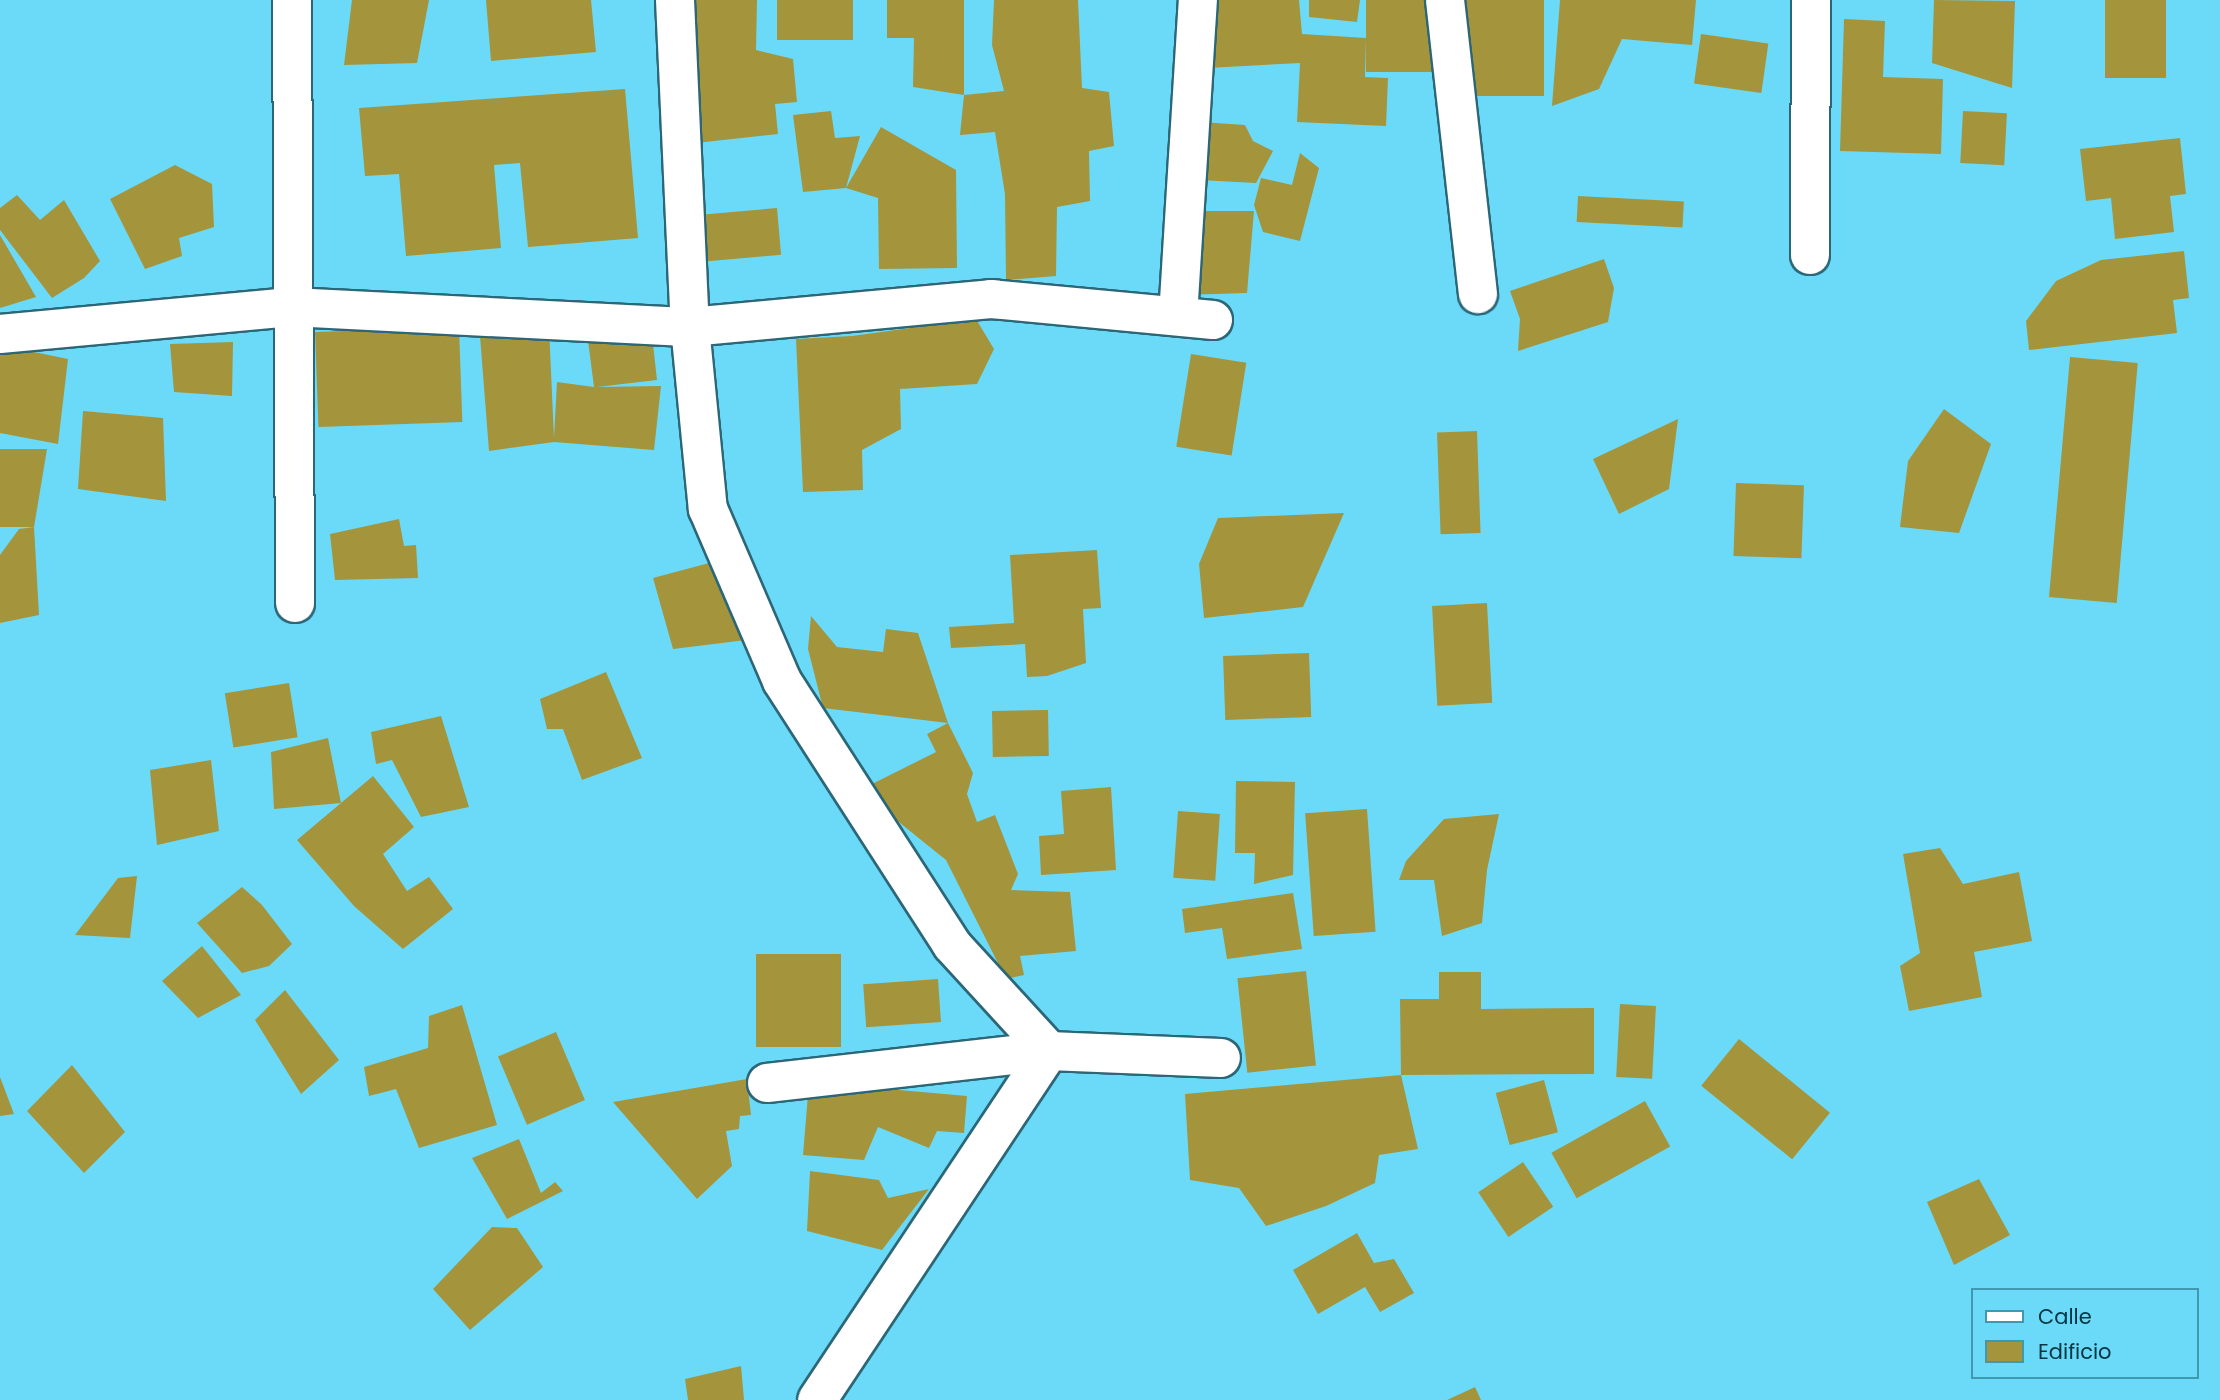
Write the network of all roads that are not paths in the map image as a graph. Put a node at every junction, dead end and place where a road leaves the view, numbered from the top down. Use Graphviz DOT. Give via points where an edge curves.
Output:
graph roads {
  1 [pos="292,0"];
  2 [pos="675,0"];
  3 [pos="1198,0"];
  4 [pos="1445,0"];
  5 [pos="1811,0"];
  6 [pos="1810,255"];
  7 [pos="1478,294"];
  8 [pos="291,307"];
  9 [pos="690,327"];
  10 [pos="0,334"];
  11 [pos="295,603"];
  12 [pos="1049,1051"];
  13 [pos="1221,1058"];
  14 [pos="767,1083"];
  15 [pos="817,1400"];
  1 -- 8 [label="street"];
  2 -- 9 [label="street"];
  3 -- 9 [label="street" via="1196,318 991,299"];
  4 -- 7 [label="street"];
  5 -- 6 [label="street"];
  8 -- 9 [label="street"];
  8 -- 10 [label="street"];
  8 -- 11 [label="street"];
  9 -- 12 [label="street" via="708,509 782,681 951,945"];
  12 -- 13 [label="street"];
  12 -- 14 [label="street"];
  12 -- 15 [label="street"];
}
